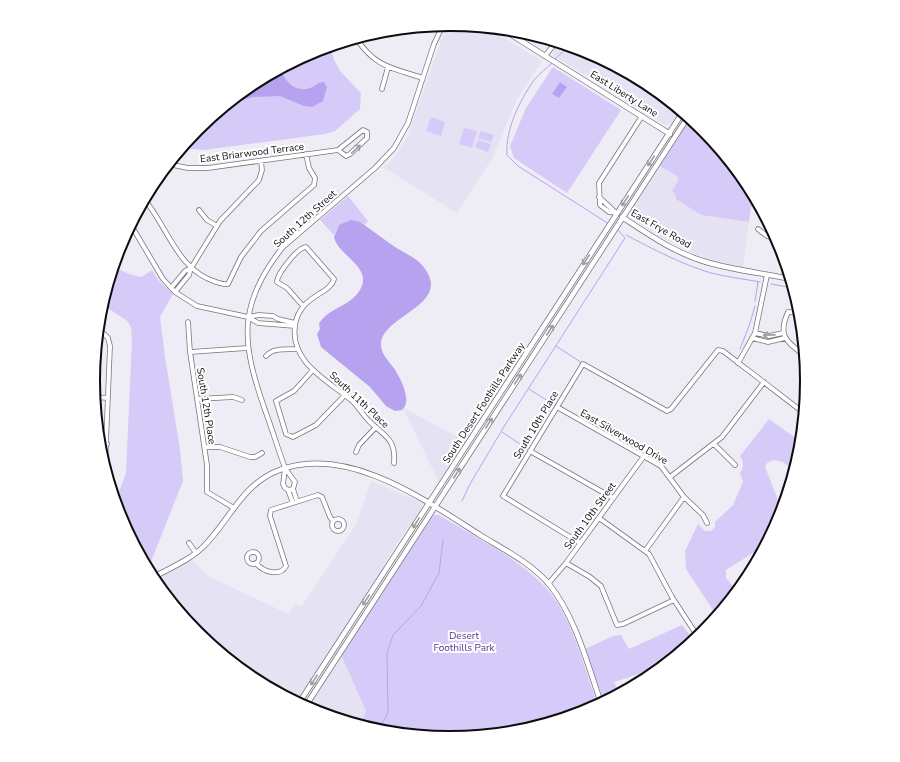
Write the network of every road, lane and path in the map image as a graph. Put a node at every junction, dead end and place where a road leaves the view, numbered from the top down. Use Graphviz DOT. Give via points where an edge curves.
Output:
graph roads {
  1 [pos="440,31"];
  2 [pos="515,38"];
  3 [pos="360,43"];
  4 [pos="553,47"];
  5 [pos="546,57"];
  6 [pos="388,67"];
  7 [pos="423,78"];
  8 [pos="382,89"];
  9 [pos="642,116"];
  10 [pos="680,117"];
  11 [pos="685,122"];
  12 [pos="669,133"];
  13 [pos="675,137"];
  14 [pos="338,150"];
  15 [pos="306,154"];
  16 [pos="261,161"];
  17 [pos="175,165"];
  18 [pos="148,205"];
  19 [pos="199,210"];
  20 [pos="617,213"];
  21 [pos="623,217"];
  22 [pos="217,226"];
  23 [pos="758,229"];
  24 [pos="134,231"];
  25 [pos="768,236"];
  26 [pos="191,268"];
  27 [pos="767,275"];
  28 [pos="181,276"];
  29 [pos="784,278"];
  30 [pos="185,280"];
  31 [pos="171,288"];
  32 [pos="175,292"];
  33 [pos="303,306"];
  34 [pos="793,312"];
  35 [pos="267,315"];
  36 [pos="551,315"];
  37 [pos="248,317"];
  38 [pos="557,319"];
  39 [pos="188,322"];
  40 [pos="266,324"];
  41 [pos="295,325"];
  42 [pos="103,333"];
  43 [pos="755,333"];
  44 [pos="784,336"];
  45 [pos="752,338"];
  46 [pos="247,348"];
  47 [pos="297,350"];
  48 [pos="798,350"];
  49 [pos="190,352"];
  50 [pos="266,356"];
  51 [pos="738,363"];
  52 [pos="313,370"];
  53 [pos="764,382"];
  54 [pos="344,396"];
  55 [pos="101,397"];
  56 [pos="108,398"];
  57 [pos="198,400"];
  58 [pos="242,400"];
  59 [pos="557,407"];
  60 [pos="799,409"];
  61 [pos="376,427"];
  62 [pos="107,444"];
  63 [pos="714,444"];
  64 [pos="107,447"];
  65 [pos="205,447"];
  66 [pos="530,451"];
  67 [pos="356,452"];
  68 [pos="262,453"];
  69 [pos="644,456"];
  70 [pos="394,463"];
  71 [pos="735,465"];
  72 [pos="285,468"];
  73 [pos="670,477"];
  74 [pos="291,489"];
  75 [pos="684,497"];
  76 [pos="613,498"];
  77 [pos="295,502"];
  78 [pos="430,502"];
  79 [pos="436,506"];
  80 [pos="234,508"];
  81 [pos="599,518"];
  82 [pos="333,521"];
  83 [pos="707,523"];
  84 [pos="189,543"];
  85 [pos="580,543"];
  86 [pos="645,551"];
  87 [pos="196,553"];
  88 [pos="256,564"];
  89 [pos="566,564"];
  90 [pos="159,574"];
  91 [pos="548,584"];
  92 [pos="674,600"];
  93 [pos="694,631"];
  94 [pos="302,698"];
  95 [pos="599,698"];
  96 [pos="309,701"];
  1 -- 7 [label="street, South 12th Street"];
  2 -- 5 [label="street, East Liberty Lane"];
  3 -- 6 [label="street" via="370,57"];
  4 -- 5 [label="street"];
  5 -- 9 [label="street, East Liberty Lane"];
  6 -- 7 [label="street"];
  6 -- 8 [label="street"];
  7 -- 37 [label="street, South 12th Street" via="408,123 394,148 375,168 283,247 258,283"];
  9 -- 12 [label="street, East Liberty Lane"];
  9 -- 20 [label="street, East Frye Road" via="599,183 599,197 604,206"];
  10 -- 12 [label="street, South Desert Foothills Parkway"];
  11 -- 13 [label="street, South Desert Foothills Parkway"];
  12 -- 13 [label="street, East Liberty Lane"];
  12 -- 20 [label="street, South Desert Foothills Parkway, one-way"];
  13 -- 21 [label="street, South Desert Foothills Parkway"];
  14 -- 14 [label="street, East Briarwood Terrace, one-way" via="346,156 350,154 367,138 367,132 359,132"];
  14 -- 15 [label="street, East Briarwood Terrace"];
  15 -- 16 [label="street, East Briarwood Terrace"];
  15 -- 26 [label="street" via="309,168 315,178 314,185 261,231 241,257 228,284 206,278"];
  16 -- 17 [label="street, East Briarwood Terrace" via="198,168"];
  16 -- 22 [label="street" via="259,180"];
  18 -- 26 [label="street" via="180,256"];
  19 -- 22 [label="street" via="207,220"];
  20 -- 21 [label="street, East Frye Road"];
  20 -- 36 [label="street, South Desert Foothills Parkway, one-way"];
  21 -- 27 [label="street, East Frye Road" via="661,242 691,257"];
  21 -- 38 [label="street, South Desert Foothills Parkway"];
  22 -- 26 [label="street"];
  23 -- 25 [label="street"];
  24 -- 31 [label="street" via="155,268"];
  26 -- 28 [label="street"];
  26 -- 30 [label="street"];
  27 -- 29 [label="street, East Frye Road"];
  27 -- 43 [label="street"];
  28 -- 30 [label="street"];
  28 -- 31 [label="street"];
  30 -- 32 [label="street"];
  31 -- 32 [label="street"];
  32 -- 37 [label="street" via="197,306"];
  33 -- 33 [label="street" via="332,284 334,279 306,247 299,249 277,278 278,284 287,288"];
  33 -- 41 [label="street"];
  34 -- 44 [label="street" via="788,312"];
  35 -- 37 [label="street"];
  35 -- 40 [label="street"];
  35 -- 41 [label="street"];
  36 -- 38 [label="street"];
  36 -- 78 [label="street, South Desert Foothills Parkway"];
  37 -- 40 [label="street"];
  37 -- 46 [label="street, South 12th Street"];
  79 -- 38 [label="street, South Desert Foothills Parkway, one-way"];
  39 -- 49 [label="street, South 12th Place"];
  40 -- 41 [label="street"];
  41 -- 47 [label="street"];
  42 -- 56 [label="street" via="110,346"];
  44 -- 43 [label="street, one-way"];
  43 -- 45 [label="street"];
  44 -- 45 [label="street" via="768,342"];
  44 -- 48 [label="street"];
  45 -- 51 [label="street"];
  46 -- 49 [label="street"];
  46 -- 72 [label="street, South 12th Street" via="253,377"];
  47 -- 50 [label="street" via="277,350"];
  47 -- 52 [label="street, South 11th Place"];
  49 -- 57 [label="street, South 12th Place"];
  51 -- 53 [label="street"];
  51 -- 59 [label="street, South 10th Place" via="718,350 667,411 583,364"];
  52 -- 54 [label="street, South 11th Place"];
  52 -- 54 [label="street" via="294,391 276,401 289,436 298,435 316,425"];
  53 -- 60 [label="street"];
  53 -- 63 [label="street" via="728,430"];
  54 -- 61 [label="street, South 11th Place"];
  55 -- 56 [label="street"];
  56 -- 62 [label="street"];
  57 -- 58 [label="street" via="233,397"];
  57 -- 65 [label="street, South 12th Place"];
  59 -- 66 [label="street, South 10th Place"];
  59 -- 69 [label="street, East Silverwood Drive"];
  61 -- 67 [label="street" via="359,444"];
  61 -- 70 [label="street, South 11th Place" via="386,436 395,451"];
  62 -- 64 [label="street"];
  63 -- 71 [label="street"];
  63 -- 73 [label="street"];
  65 -- 68 [label="street" via="220,447 250,457"];
  65 -- 80 [label="street, South 12th Place" via="207,492"];
  66 -- 76 [label="street"];
  66 -- 85 [label="street, South 10th Place" via="503,496"];
  69 -- 73 [label="street, East Silverwood Drive" via="661,466"];
  69 -- 76 [label="street, South 10th Street"];
  72 -- 74 [label="street, South 12th Street" via="294,480"];
  72 -- 74 [label="street, South 12th Street" via="284,488"];
  72 -- 78 [label="street" via="304,464 328,464 391,482"];
  72 -- 80 [label="street" via="259,481"];
  73 -- 75 [label="street, East Silverwood Drive"];
  74 -- 77 [label="street, South 12th Street"];
  75 -- 83 [label="street, East Silverwood Drive" via="703,515"];
  75 -- 86 [label="street"];
  76 -- 81 [label="street, South 10th Street"];
  77 -- 82 [label="street" via="320,495"];
  77 -- 88 [label="street" via="270,511 286,569 272,572"];
  78 -- 79 [label="street"];
  78 -- 94 [label="street, South Desert Foothills Parkway, one-way"];
  79 -- 91 [label="street" via="521,561"];
  79 -- 96 [label="street, South Desert Foothills Parkway"];
  80 -- 87 [label="street" via="204,547"];
  81 -- 85 [label="street, South 10th Street"];
  81 -- 86 [label="street"];
  84 -- 87 [label="street"];
  85 -- 89 [label="street, South 10th Street"];
  86 -- 92 [label="street"];
  87 -- 90 [label="street"];
  89 -- 91 [label="street, South 10th Street"];
  89 -- 92 [label="street" via="601,586 617,625"];
  91 -- 95 [label="street" via="571,619"];
  92 -- 93 [label="street"];
}
